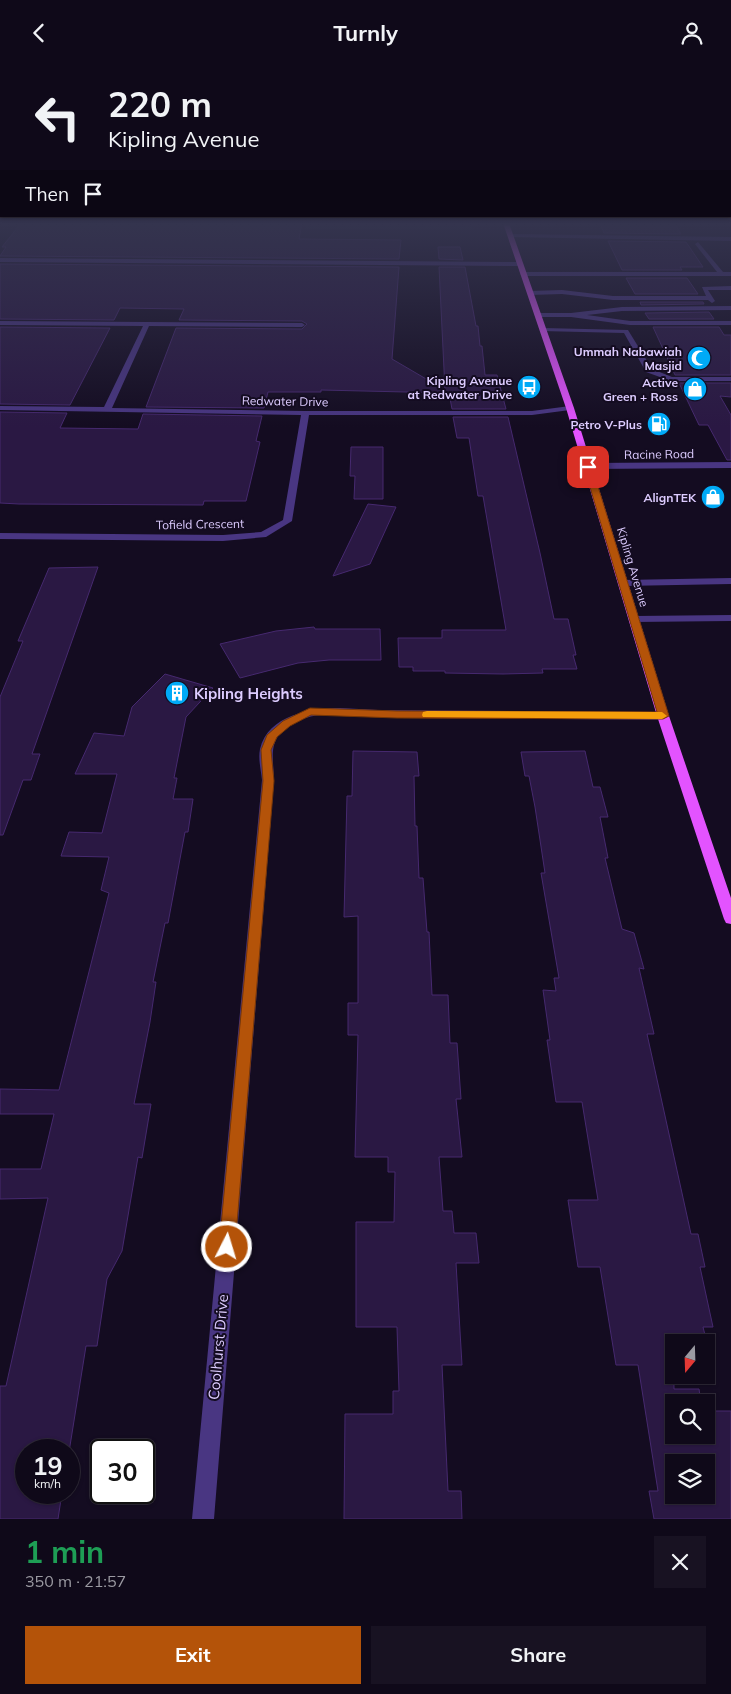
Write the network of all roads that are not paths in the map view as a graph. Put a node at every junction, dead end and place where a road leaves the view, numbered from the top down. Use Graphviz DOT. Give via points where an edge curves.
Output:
graph roads {
  1 [pos="706,291"];
  2 [pos="530,293"];
  3 [pos="711,299"];
  4 [pos="731,301"];
  5 [pos="717,308"];
  6 [pos="731,308"];
  7 [pos="538,315"];
  8 [pos="571,315"];
  9 [pos="0,323"];
  10 [pos="731,323"];
  11 [pos="146,324"];
  12 [pos="302,325"];
  13 [pos="543,330"];
  14 [pos="626,331"];
  15 [pos="731,331"];
  16 [pos="731,379"];
  17 [pos="0,408"];
  18 [pos="570,408"];
  19 [pos="107,409"];
  20 [pos="305,413"];
  21 [pos="731,465"];
  22 [pos="588,467"];
  23 [pos="2,539"];
  24 [pos="731,581"];
  25 [pos="623,583"];
  26 [pos="634,619"];
  27 [pos="730,619"];
  28 [pos="663,716"];
  29 [pos="731,919"];
  30 [pos="203,1519"];
  1 -- 3 [label="street"];
  2 -- 3 [label="street"];
  2 -- 7 [label="main road, Kipling Avenue"];
  3 -- 4 [label="street"];
  3 -- 5 [label="street"];
  5 -- 6 [label="street"];
  5 -- 8 [label="street" via="622,309"];
  7 -- 8 [label="street"];
  7 -- 13 [label="main road, Kipling Avenue"];
  8 -- 10 [label="street" via="630,323"];
  9 -- 11 [label="street"];
  11 -- 12 [label="street"];
  11 -- 19 [label="street"];
  13 -- 14 [label="street"];
  13 -- 18 [label="main road, Kipling Avenue"];
  14 -- 15 [label="street"];
  14 -- 16 [label="street" via="649,369 671,379"];
  17 -- 19 [label="street, Redwater Drive"];
  18 -- 20 [label="street, Redwater Drive" via="532,413"];
  18 -- 22 [label="main road, Kipling Avenue"];
  19 -- 20 [label="street, Redwater Drive"];
  20 -- 23 [label="street, Tofield Crescent" via="286,521 263,535"];
  21 -- 22 [label="street, Racine Road"];
  22 -- 25 [label="main road, Kipling Avenue"];
  24 -- 25 [label="street"];
  25 -- 26 [label="main road, Kipling Avenue"];
  26 -- 27 [label="street"];
  26 -- 28 [label="main road, Kipling Avenue"];
  28 -- 29 [label="main road, Kipling Avenue"];
  28 -- 30 [label="street, Coolhurst Drive" via="310,712 286,723 273,735 266,750 268,781"];
}
